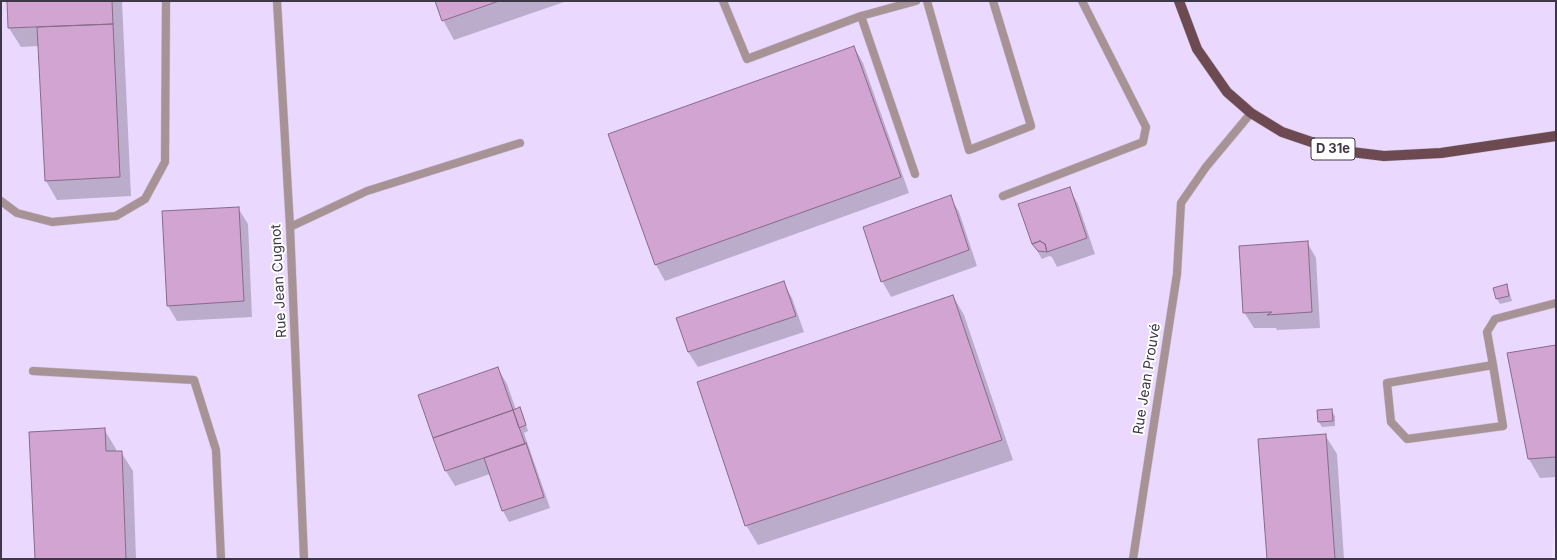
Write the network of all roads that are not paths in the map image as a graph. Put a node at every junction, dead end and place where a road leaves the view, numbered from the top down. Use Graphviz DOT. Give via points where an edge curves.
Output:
graph roads {
  1 [pos="166,1"];
  2 [pos="277,1"];
  3 [pos="723,1"];
  4 [pos="916,1"];
  5 [pos="927,1"];
  6 [pos="993,1"];
  7 [pos="1082,1"];
  8 [pos="1179,1"];
  9 [pos="861,16"];
  10 [pos="1252,113"];
  11 [pos="1556,136"];
  12 [pos="520,143"];
  13 [pos="915,174"];
  14 [pos="1003,196"];
  15 [pos="1,201"];
  16 [pos="290,227"];
  17 [pos="1556,303"];
  18 [pos="1493,365"];
  19 [pos="33,371"];
  20 [pos="221,559"];
  21 [pos="304,559"];
  22 [pos="1133,559"];
  1 -- 15 [label="street" via="165,162 146,199 116,216 52,222 17,213"];
  2 -- 16 [label="street, Rue Jean Cugnot"];
  3 -- 9 [label="street" via="747,59"];
  4 -- 9 [label="street"];
  5 -- 6 [label="street" via="969,150 1031,126"];
  7 -- 14 [label="street" via="1146,127 1143,142"];
  8 -- 10 [label="main road, D 31e" via="1197,49 1228,92"];
  9 -- 13 [label="street"];
  10 -- 11 [label="main road, D 31e" via="1282,132 1335,150 1384,156 1441,153"];
  10 -- 22 [label="street, Rue Jean Prouvé" via="1206,167 1181,203 1177,274"];
  12 -- 16 [label="street" via="367,191"];
  16 -- 21 [label="street, Rue Jean Cugnot"];
  17 -- 18 [label="street" via="1495,319 1487,332"];
  18 -- 18 [label="street" via="1503,426 1407,439 1391,422 1387,383"];
  19 -- 20 [label="street" via="194,380 216,450"];
}
